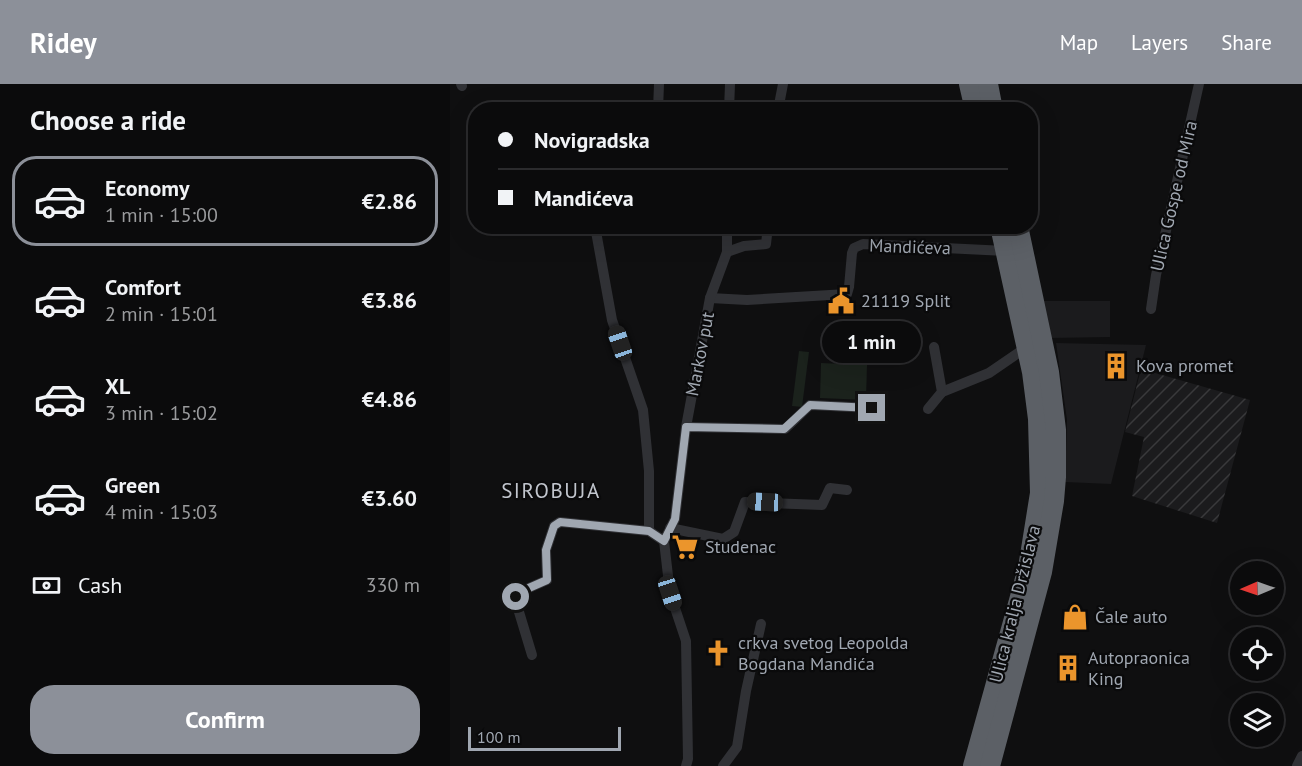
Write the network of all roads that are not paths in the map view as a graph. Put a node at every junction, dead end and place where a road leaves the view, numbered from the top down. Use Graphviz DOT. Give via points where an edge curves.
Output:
graph roads {
  1 [pos="659,84"];
  2 [pos="730,84"];
  3 [pos="783,84"];
  4 [pos="969,84"];
  5 [pos="988,84"];
  6 [pos="1199,84"];
  7 [pos="658,102"];
  8 [pos="729,102"];
  9 [pos="780,102"];
  10 [pos="973,102"];
  11 [pos="991,102"];
  12 [pos="596,234"];
  13 [pos="727,234"];
  14 [pos="767,234"];
  15 [pos="1002,234"];
  16 [pos="1020,234"];
  17 [pos="1006,251"];
  18 [pos="727,252"];
  19 [pos="710,298"];
  20 [pos="1151,309"];
  21 [pos="934,347"];
  22 [pos="1027,347"];
  23 [pos="942,392"];
  24 [pos="872,408"];
  25 [pos="928,409"];
  26 [pos="686,427"];
  27 [pos="847,490"];
  28 [pos="670,528"];
  29 [pos="649,531"];
  30 [pos="664,541"];
  31 [pos="761,624"];
  32 [pos="532,655"];
  33 [pos="1302,756"];
  34 [pos="975,757"];
  35 [pos="686,766"];
  36 [pos="723,766"];
  37 [pos="965,766"];
  38 [pos="990,766"];
  39 [pos="1297,766"];
  1 -- 7 [label="street"];
  2 -- 8 [label="street"];
  3 -- 9 [label="street"];
  4 -- 10 [label="highway"];
  5 -- 11 [label="highway"];
  6 -- 20 [label="street, Ulica Gospe od Mira"];
  12 -- 29 [label="street" via="612,320 643,410"];
  13 -- 18 [label="street, Markov put"];
  14 -- 18 [label="street" via="766,244"];
  15 -- 17 [label="highway, Ulica kralja Držislava"];
  16 -- 38 [label="highway, Ulica kralja Držislava" via="1049,372 1056,430 1056,477 1042,572"];
  17 -- 19 [label="street, Mandićeva" via="863,244 852,253 847,294 747,300"];
  17 -- 22 [label="highway, Ulica kralja Držislava"];
  18 -- 19 [label="street, Markov put"];
  19 -- 26 [label="street, Markov put"];
  21 -- 23 [label="street"];
  22 -- 23 [label="street" via="989,373"];
  22 -- 34 [label="highway, Ulica kralja Držislava" via="1038,419 1040,493 1028,568"];
  23 -- 25 [label="street"];
  24 -- 26 [label="street" via="810,405 784,429"];
  26 -- 28 [label="street, Markov put" via="675,519"];
  27 -- 28 [label="street" via="830,488 822,505 745,502 734,532 723,539"];
  28 -- 30 [label="street, Markov put"];
  29 -- 30 [label="street"];
  29 -- 32 [label="street" via="560,522 554,526 546,550 547,580 516,597"];
  30 -- 35 [label="street" via="670,593 686,641"];
  31 -- 36 [label="street" via="737,747"];
  33 -- 39 [label="street"];
  34 -- 37 [label="highway" via="968,755"];
}
